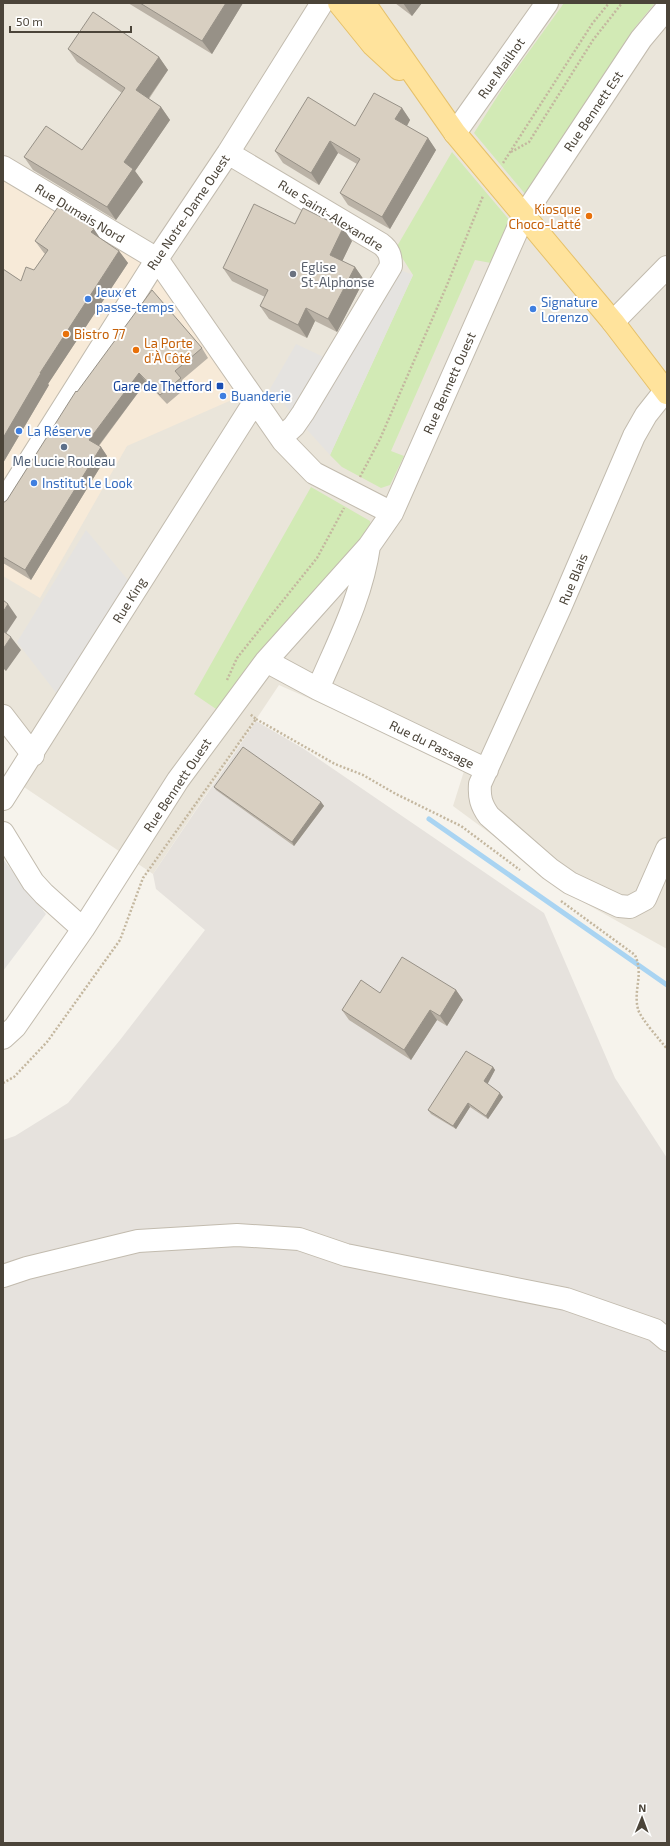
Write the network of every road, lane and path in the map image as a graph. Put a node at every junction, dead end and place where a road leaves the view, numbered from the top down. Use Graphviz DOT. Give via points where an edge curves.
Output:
graph roads {
  1 [pos="322,3"];
  2 [pos="339,3"];
  3 [pos="364,3"];
  4 [pos="548,3"];
  5 [pos="609,3"];
  6 [pos="622,3"];
  7 [pos="667,8"];
  8 [pos="428,96"];
  9 [pos="455,133"];
  10 [pos="228,153"];
  11 [pos="3,168"];
  12 [pos="523,217"];
  13 [pos="157,259"];
  14 [pos="667,267"];
  15 [pos="613,322"];
  16 [pos="666,392"];
  17 [pos="255,401"];
  18 [pos="281,438"];
  19 [pos="3,503"];
  20 [pos="392,513"];
  21 [pos="369,546"];
  22 [pos="266,661"];
  23 [pos="318,689"];
  24 [pos="3,716"];
  25 [pos="256,719"];
  26 [pos="33,755"];
  27 [pos="487,770"];
  28 [pos="3,799"];
  29 [pos="3,833"];
  30 [pos="667,849"];
  31 [pos="524,873"];
  32 [pos="554,896"];
  33 [pos="83,929"];
  34 [pos="3,1038"];
  35 [pos="667,1049"];
  36 [pos="3,1276"];
  37 [pos="667,1340"];
  1 -- 10 [label="street, Rue Notre-Dame Ouest"];
  2 -- 8 [label="main road" via="373,45"];
  3 -- 8 [label="main road"];
  4 -- 9 [label="street, Rue Mailhot"];
  5 -- 6 [label="path" via="588,30 511,153 529,142 593,40"];
  7 -- 12 [label="street, Rue Bennett Est" via="641,40"];
  8 -- 9 [label="main road"];
  9 -- 12 [label="main road"];
  10 -- 13 [label="street, Rue Notre-Dame Ouest"];
  10 -- 18 [label="street, Rue Saint-Alexandre" via="381,244 388,249 391,257 391,266 303,413"];
  11 -- 13 [label="street, Rue Dumais Nord"];
  12 -- 15 [label="main road"];
  12 -- 20 [label="street, Rue Bennett Ouest"];
  13 -- 17 [label="street"];
  13 -- 19 [label="street, Rue Notre-Dame Ouest"];
  14 -- 15 [label="street"];
  15 -- 16 [label="main road"];
  16 -- 27 [label="street, Rue Blais" via="646,415 634,436"];
  17 -- 18 [label="street"];
  17 -- 26 [label="street, Rue King"];
  18 -- 20 [label="street" via="314,473"];
  20 -- 21 [label="street, Rue Bennett Ouest"];
  21 -- 22 [label="street, Rue Bennett Ouest"];
  21 -- 23 [label="street, Rue Bennett Ouest" via="366,570 356,601"];
  22 -- 23 [label="street, Rue du Passage"];
  22 -- 33 [label="street, Rue Bennett Ouest" via="178,780"];
  23 -- 27 [label="street, Rue du Passage"];
  24 -- 26 [label="street"];
  25 -- 31 [label="path" via="335,764 362,775 461,826"];
  26 -- 28 [label="street, Rue King"];
  27 -- 30 [label="street, Rue du Passage" via="480,784 480,796 482,807 489,816 570,883 619,906 630,907 645,899"];
  29 -- 33 [label="street" via="33,882"];
  32 -- 35 [label="path" via="635,955 640,977 638,1011"];
  33 -- 34 [label="street, Rue Bennett Ouest" via="15,1027"];
  36 -- 37 [label="street" via="138,1242 237,1235 299,1239 346,1255 566,1299 655,1330"];
}
